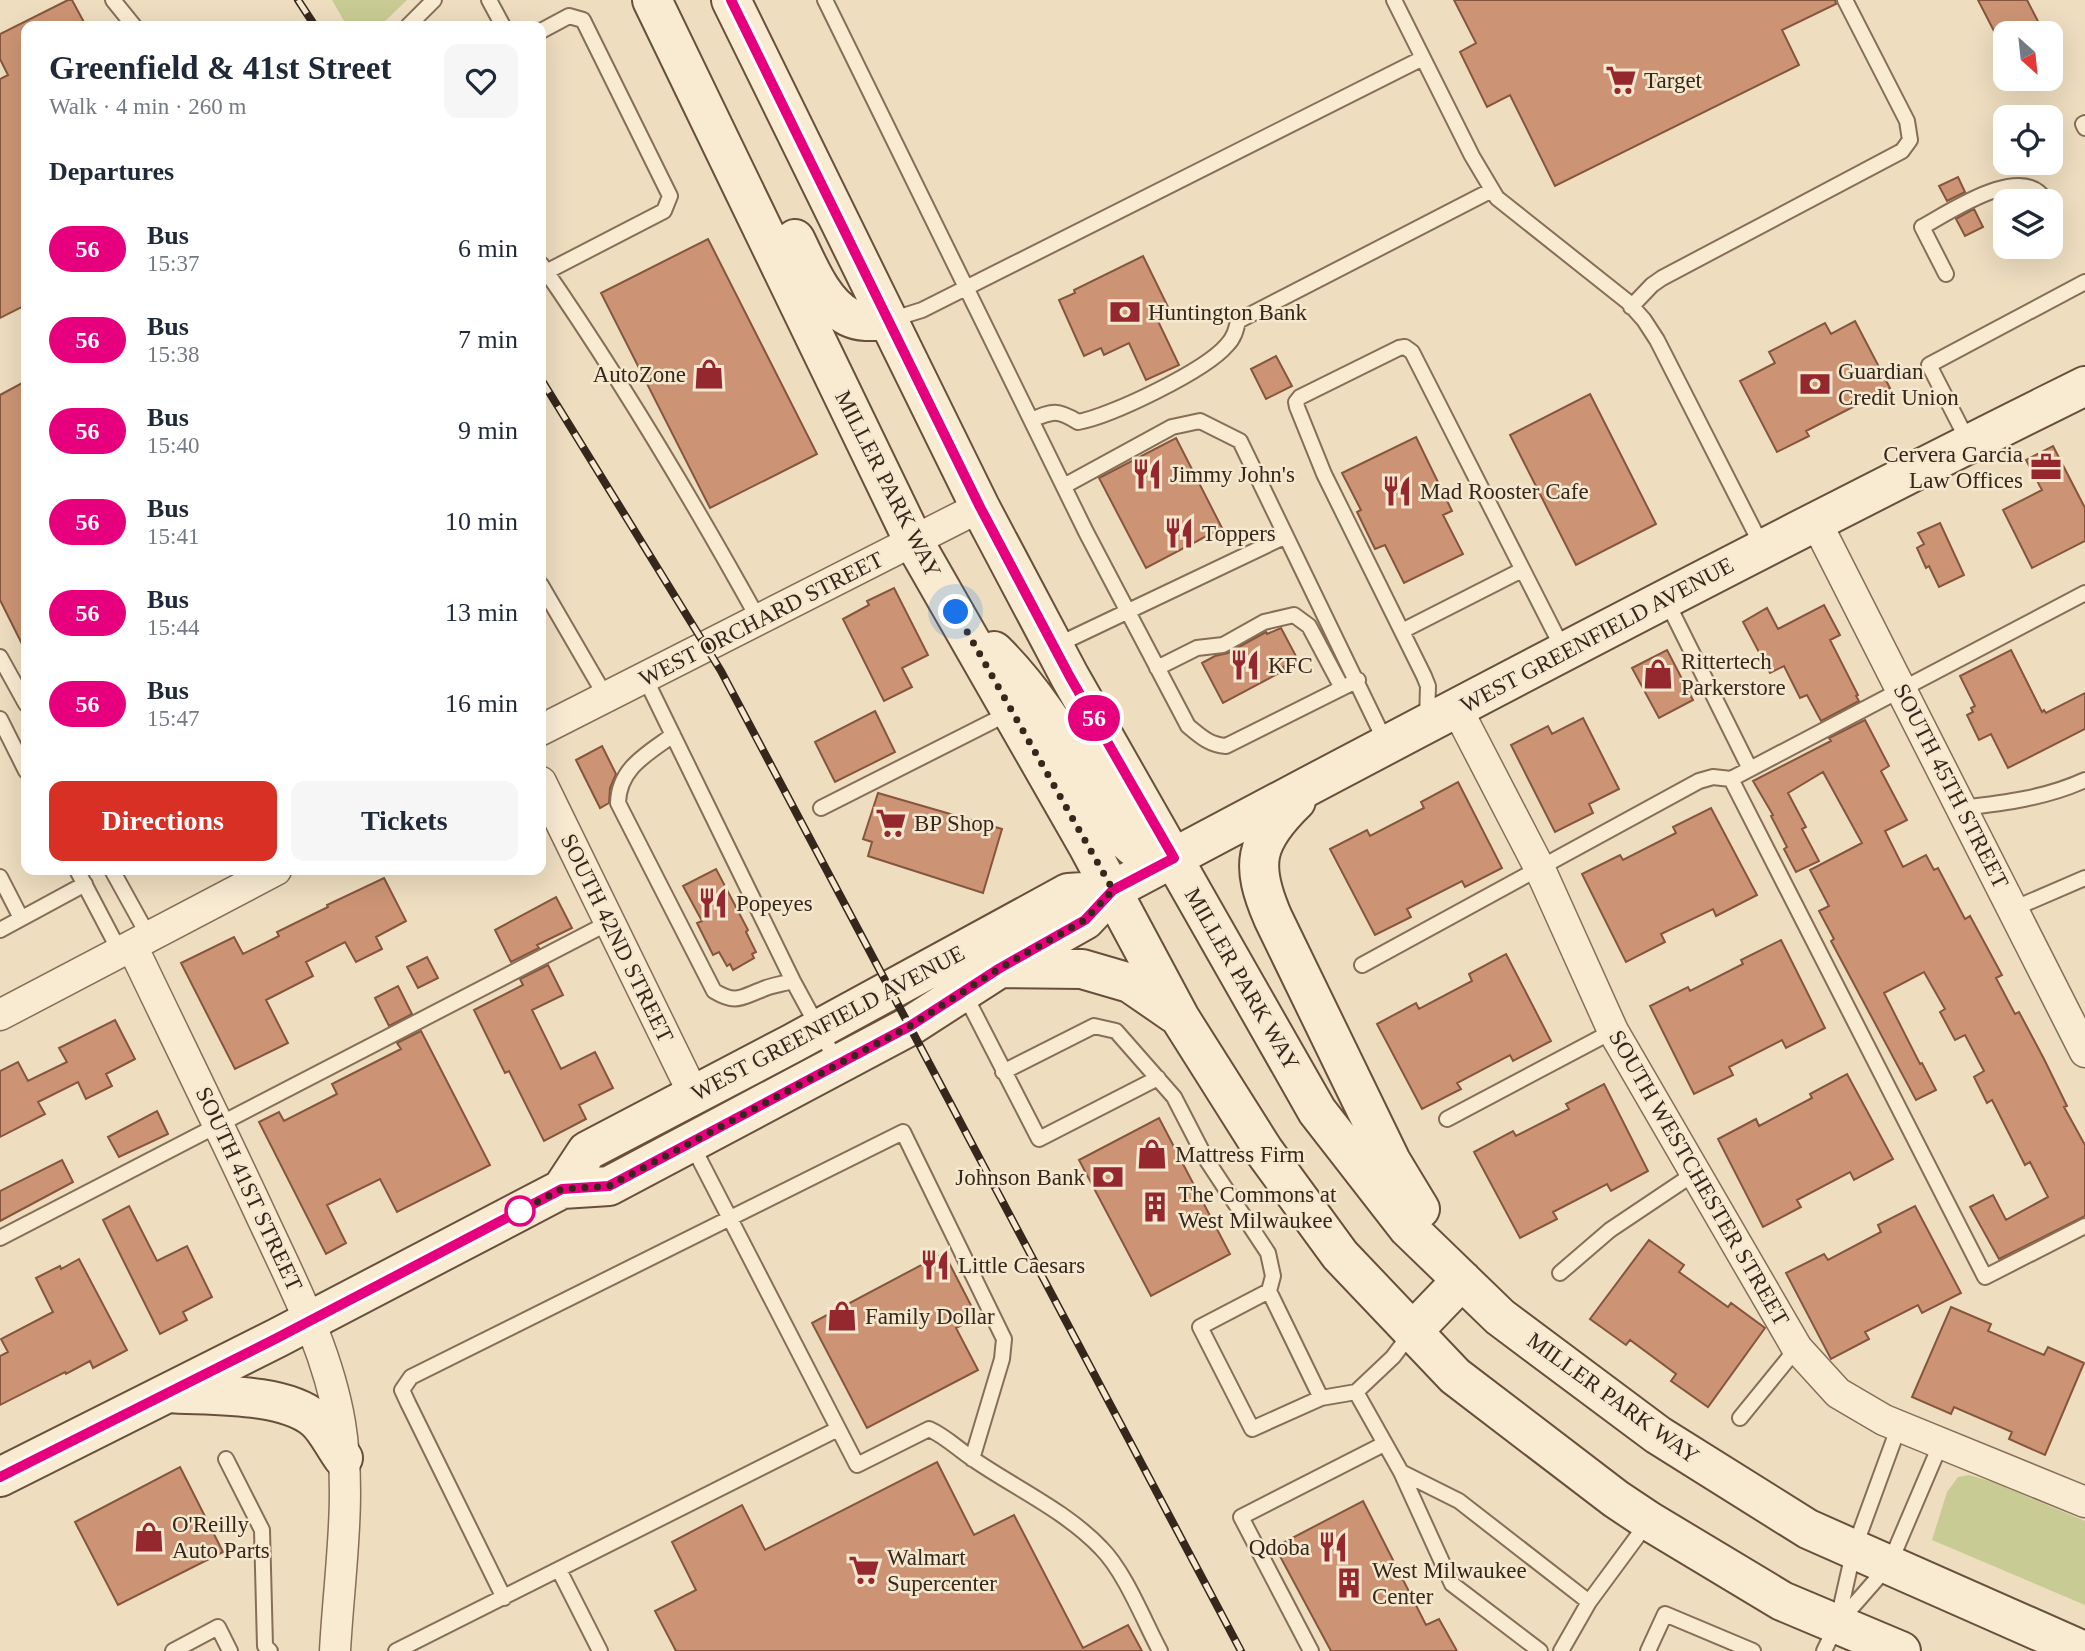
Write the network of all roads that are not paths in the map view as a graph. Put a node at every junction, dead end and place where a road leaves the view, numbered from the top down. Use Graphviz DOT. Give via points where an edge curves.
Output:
graph roads {
  1 [pos="113,0"];
  2 [pos="434,0"];
  3 [pos="489,0"];
  4 [pos="652,0"];
  5 [pos="731,0"];
  6 [pos="825,0"];
  7 [pos="1394,0"];
  8 [pos="1845,0"];
  9 [pos="130,21"];
  10 [pos="413,21"];
  11 [pos="500,21"];
  12 [pos="546,28"];
  13 [pos="1423,58"];
  14 [pos="705,111"];
  15 [pos="1999,189"];
  16 [pos="2033,189"];
  17 [pos="1492,190"];
  18 [pos="1993,191"];
  19 [pos="546,267"];
  20 [pos="546,272"];
  21 [pos="1946,274"];
  22 [pos="2085,282"];
  23 [pos="966,287"];
  24 [pos="1631,307"];
  25 [pos="888,320"];
  26 [pos="2085,386"];
  27 [pos="1031,420"];
  28 [pos="1969,443"];
  29 [pos="1064,486"];
  30 [pos="980,507"];
  31 [pos="1815,520"];
  32 [pos="1286,536"];
  33 [pos="914,542"];
  34 [pos="1763,547"];
  35 [pos="1522,569"];
  36 [pos="546,593"];
  37 [pos="2085,593"];
  38 [pos="1666,599"];
  39 [pos="1127,611"];
  40 [pos="956,612"];
  41 [pos="759,620"];
  42 [pos="1402,631"];
  43 [pos="1054,646"];
  44 [pos="1563,650"];
  45 [pos="0,657"];
  46 [pos="1157,668"];
  47 [pos="645,678"];
  48 [pos="1357,680"];
  49 [pos="1342,688"];
  50 [pos="1903,690"];
  51 [pos="21,695"];
  52 [pos="607,697"];
  53 [pos="1011,712"];
  54 [pos="1442,717"];
  55 [pos="0,719"];
  56 [pos="546,728"];
  57 [pos="673,735"];
  58 [pos="1388,746"];
  59 [pos="21,761"];
  60 [pos="1750,769"];
  61 [pos="1731,779"];
  62 [pos="2085,780"];
  63 [pos="1311,786"];
  64 [pos="546,792"];
  65 [pos="821,808"];
  66 [pos="1962,808"];
  67 [pos="1174,858"];
  68 [pos="1539,867"];
  69 [pos="80,875"];
  70 [pos="113,875"];
  71 [pos="267,875"];
  72 [pos="0,877"];
  73 [pos="2085,878"];
  74 [pos="85,884"];
  75 [pos="1113,890"];
  76 [pos="2013,909"];
  77 [pos="21,918"];
  78 [pos="610,922"];
  79 [pos="0,930"];
  80 [pos="134,945"];
  81 [pos="1362,965"];
  82 [pos="1000,968"];
  83 [pos="793,981"];
  84 [pos="964,993"];
  85 [pos="0,1015"];
  86 [pos="1180,1018"];
  87 [pos="819,1029"];
  88 [pos="1613,1031"];
  89 [pos="2085,1052"];
  90 [pos="838,1064"];
  91 [pos="1003,1072"];
  92 [pos="1158,1078"];
  93 [pos="694,1095"];
  94 [pos="1447,1119"];
  95 [pos="219,1124"];
  96 [pos="691,1143"];
  97 [pos="1695,1173"];
  98 [pos="562,1189"];
  99 [pos="729,1218"];
  100 [pos="2085,1226"];
  101 [pos="0,1238"];
  102 [pos="1560,1273"];
  103 [pos="1462,1280"];
  104 [pos="1269,1292"];
  105 [pos="310,1321"];
  106 [pos="1412,1332"];
  107 [pos="1797,1348"];
  108 [pos="1356,1392"];
  109 [pos="166,1393"];
  110 [pos="1321,1398"];
  111 [pos="1740,1418"];
  112 [pos="1899,1426"];
  113 [pos="838,1429"];
  114 [pos="1941,1443"];
  115 [pos="1384,1444"];
  116 [pos="343,1458"];
  117 [pos="226,1459"];
  118 [pos="972,1459"];
  119 [pos="1401,1472"];
  120 [pos="0,1477"];
  121 [pos="2085,1502"];
  122 [pos="1649,1521"];
  123 [pos="1854,1549"];
  124 [pos="1889,1565"];
  125 [pos="559,1570"];
  126 [pos="504,1598"];
  127 [pos="1589,1602"];
  128 [pos="1831,1638"];
  129 [pos="1531,1649"];
  130 [pos="173,1651"];
  131 [pos="230,1651"];
  132 [pos="270,1651"];
  133 [pos="335,1651"];
  134 [pos="396,1651"];
  135 [pos="600,1651"];
  136 [pos="1160,1651"];
  137 [pos="1311,1651"];
  138 [pos="1560,1651"];
  139 [pos="1648,1651"];
  140 [pos="1754,1651"];
  141 [pos="1901,1651"];
  142 [pos="2084,1651"];
  1 -- 9 [label="lane"];
  2 -- 10 [label="lane"];
  3 -- 11 [label="lane"];
  4 -- 14 [label="main road, MILLER PARK WAY"];
  5 -- 25 [label="main road, MILLER PARK WAY"];
  6 -- 23 [label="lane"];
  7 -- 13 [label="lane"];
  8 -- 24 [label="lane" via="1907,121 1910,140 1902,151 1662,278"];
  12 -- 19 [label="lane" via="569,16 583,20 670,196 664,211"];
  13 -- 17 [label="lane"];
  13 -- 23 [label="lane"];
  14 -- 25 [label="main road" via="765,191 836,307 850,317"];
  14 -- 33 [label="main road, MILLER PARK WAY"];
  15 -- 16 [label="lane" via="2027,185"];
  17 -- 24 [label="lane"];
  17 -- 27 [label="lane" via="1238,321 1226,346 1205,365 1163,387 1092,419 1078,422 1062,412 1051,412"];
  18 -- 21 [label="lane" via="1922,227"];
  20 -- 41 [label="lane" via="589,335"];
  22 -- 28 [label="lane" via="1929,365"];
  23 -- 25 [label="lane" via="922,310"];
  23 -- 27 [label="lane"];
  24 -- 34 [label="lane" via="1657,340"];
  25 -- 30 [label="main road, MILLER PARK WAY"];
  26 -- 28 [label="main road, WEST GREENFIELD AVENUE"];
  27 -- 29 [label="lane"];
  28 -- 31 [label="main road, WEST GREENFIELD AVENUE"];
  29 -- 32 [label="lane" via="1172,427 1200,421 1240,441"];
  29 -- 39 [label="lane"];
  30 -- 33 [label="street, WEST ORCHARD STREET"];
  30 -- 43 [label="main road, MILLER PARK WAY"];
  31 -- 34 [label="main road, WEST GREENFIELD AVENUE"];
  31 -- 50 [label="street, SOUTH 45TH STREET"];
  32 -- 39 [label="lane"];
  32 -- 48 [label="lane"];
  33 -- 40 [label="main road, MILLER PARK WAY"];
  33 -- 41 [label="street, WEST ORCHARD STREET"];
  34 -- 38 [label="main road, WEST GREENFIELD AVENUE"];
  35 -- 42 [label="lane"];
  35 -- 42 [label="lane" via="1405,346 1300,397 1296,402 1324,474"];
  35 -- 44 [label="lane"];
  36 -- 52 [label="lane"];
  37 -- 50 [label="lane"];
  38 -- 44 [label="main road, WEST GREENFIELD AVENUE"];
  38 -- 60 [label="lane"];
  39 -- 43 [label="lane"];
  39 -- 46 [label="lane"];
  40 -- 53 [label="main road, MILLER PARK WAY"];
  40 -- 67 [label="main road" via="1025,683 1127,841 1149,857"];
  41 -- 47 [label="street, WEST ORCHARD STREET"];
  42 -- 54 [label="lane"];
  43 -- 67 [label="main road, MILLER PARK WAY"];
  44 -- 54 [label="main road, WEST GREENFIELD AVENUE"];
  45 -- 51 [label="lane"];
  46 -- 49 [label="lane" via="1196,649 1223,645 1264,622 1294,615 1309,626"];
  46 -- 49 [label="lane" via="1188,726 1216,745 1238,742"];
  47 -- 52 [label="street, WEST ORCHARD STREET"];
  47 -- 57 [label="lane"];
  48 -- 49 [label="lane"];
  48 -- 58 [label="lane"];
  50 -- 60 [label="lane"];
  50 -- 66 [label="street, SOUTH 45TH STREET"];
  52 -- 56 [label="street, WEST ORCHARD STREET"];
  53 -- 65 [label="lane"];
  53 -- 75 [label="main road, MILLER PARK WAY"];
  54 -- 58 [label="main road, WEST GREENFIELD AVENUE"];
  54 -- 68 [label="street, SOUTH WESTCHESTER STREET"];
  55 -- 59 [label="lane"];
  57 -- 83 [label="lane"];
  57 -- 83 [label="lane" via="636,761 623,777 618,803 714,991 728,999 745,998"];
  58 -- 63 [label="main road, WEST GREENFIELD AVENUE"];
  60 -- 61 [label="lane"];
  61 -- 68 [label="lane" via="1699,781"];
  61 -- 100 [label="lane" via="1985,1277"];
  62 -- 66 [label="lane" via="2063,790"];
  63 -- 67 [label="main road, WEST GREENFIELD AVENUE"];
  63 -- 103 [label="main road" via="1282,814 1265,839 1258,872 1265,901 1391,1161"];
  64 -- 78 [label="street, SOUTH 42ND STREET"];
  66 -- 76 [label="street, SOUTH 45TH STREET"];
  67 -- 75 [label="main road, WEST GREENFIELD AVENUE"];
  67 -- 103 [label="main road, MILLER PARK WAY" via="1317,1111 1408,1228"];
  68 -- 81 [label="lane"];
  68 -- 88 [label="street, SOUTH WESTCHESTER STREET"];
  69 -- 74 [label="lane"];
  70 -- 80 [label="lane"];
  71 -- 80 [label="street"];
  72 -- 77 [label="lane"];
  73 -- 76 [label="lane"];
  74 -- 77 [label="lane"];
  74 -- 80 [label="lane"];
  75 -- 82 [label="main road, WEST GREENFIELD AVENUE" via="1085,920"];
  75 -- 86 [label="main road, MILLER PARK WAY"];
  75 -- 87 [label="main road, WEST GREENFIELD AVENUE" via="1069,893"];
  76 -- 89 [label="street, SOUTH 45TH STREET"];
  77 -- 79 [label="lane"];
  78 -- 93 [label="street, SOUTH 42ND STREET"];
  78 -- 95 [label="lane"];
  80 -- 85 [label="street"];
  80 -- 95 [label="street, SOUTH 41ST STREET"];
  82 -- 84 [label="main road, WEST GREENFIELD AVENUE"];
  82 -- 86 [label="main road" via="1082,969 1130,983"];
  83 -- 87 [label="lane"];
  84 -- 90 [label="main road, WEST GREENFIELD AVENUE"];
  84 -- 91 [label="lane"];
  86 -- 106 [label="main road, MILLER PARK WAY" via="1264,1151 1340,1255"];
  87 -- 90 [label="lane"];
  87 -- 93 [label="main road, WEST GREENFIELD AVENUE"];
  88 -- 94 [label="lane"];
  88 -- 97 [label="street, SOUTH WESTCHESTER STREET"];
  90 -- 96 [label="main road, WEST GREENFIELD AVENUE"];
  91 -- 92 [label="lane" via="1094,1026 1116,1031"];
  91 -- 92 [label="lane" via="1039,1139"];
  92 -- 104 [label="lane" via="1268,1253 1273,1276"];
  93 -- 98 [label="main road, WEST GREENFIELD AVENUE" via="587,1151"];
  95 -- 101 [label="lane"];
  95 -- 105 [label="street, SOUTH 41ST STREET"];
  96 -- 98 [label="main road, WEST GREENFIELD AVENUE" via="609,1186"];
  96 -- 99 [label="lane"];
  97 -- 102 [label="lane" via="1610,1230"];
  97 -- 107 [label="street, SOUTH WESTCHESTER STREET"];
  98 -- 105 [label="main road, WEST GREENFIELD AVENUE"];
  99 -- 113 [label="lane"];
  99 -- 118 [label="lane" via="902,1132 1004,1339"];
  99 -- 126 [label="lane" via="411,1377 402,1390"];
  103 -- 106 [label="main road"];
  103 -- 123 [label="main road, MILLER PARK WAY" via="1500,1317 1658,1435 1808,1529"];
  104 -- 110 [label="lane"];
  104 -- 110 [label="lane" via="1200,1327 1252,1429"];
  105 -- 109 [label="main road, WEST GREENFIELD AVENUE"];
  105 -- 116 [label="street, SOUTH 41ST STREET" via="334,1398"];
  106 -- 108 [label="lane"];
  106 -- 122 [label="main road, MILLER PARK WAY" via="1455,1376"];
  107 -- 111 [label="lane"];
  107 -- 112 [label="street, SOUTH WESTCHESTER STREET" via="1838,1393"];
  108 -- 110 [label="lane"];
  108 -- 115 [label="lane"];
  109 -- 116 [label="main road" via="278,1401 300,1409 317,1420"];
  109 -- 120 [label="main road, WEST GREENFIELD AVENUE"];
  112 -- 114 [label="street, SOUTH WESTCHESTER STREET"];
  112 -- 123 [label="lane"];
  113 -- 118 [label="lane" via="857,1465 929,1429"];
  113 -- 125 [label="lane"];
  114 -- 121 [label="street, SOUTH WESTCHESTER STREET"];
  114 -- 124 [label="lane"];
  115 -- 119 [label="lane"];
  115 -- 137 [label="lane" via="1241,1517"];
  116 -- 133 [label="street, SOUTH 41ST STREET"];
  117 -- 132 [label="lane" via="262,1530 265,1646"];
  118 -- 136 [label="lane" via="1103,1549"];
  119 -- 127 [label="lane" via="1459,1501"];
  119 -- 129 [label="lane" via="1452,1584"];
  122 -- 127 [label="lane"];
  122 -- 128 [label="main road, MILLER PARK WAY" via="1782,1601"];
  123 -- 124 [label="main road, MILLER PARK WAY"];
  123 -- 128 [label="lane"];
  124 -- 128 [label="lane"];
  124 -- 142 [label="main road, MILLER PARK WAY"];
  125 -- 126 [label="lane"];
  125 -- 135 [label="lane"];
  126 -- 134 [label="lane"];
  127 -- 138 [label="lane"];
  128 -- 141 [label="main road, MILLER PARK WAY"];
  130 -- 131 [label="lane" via="218,1628"];
  139 -- 140 [label="lane" via="1665,1614"];
}
